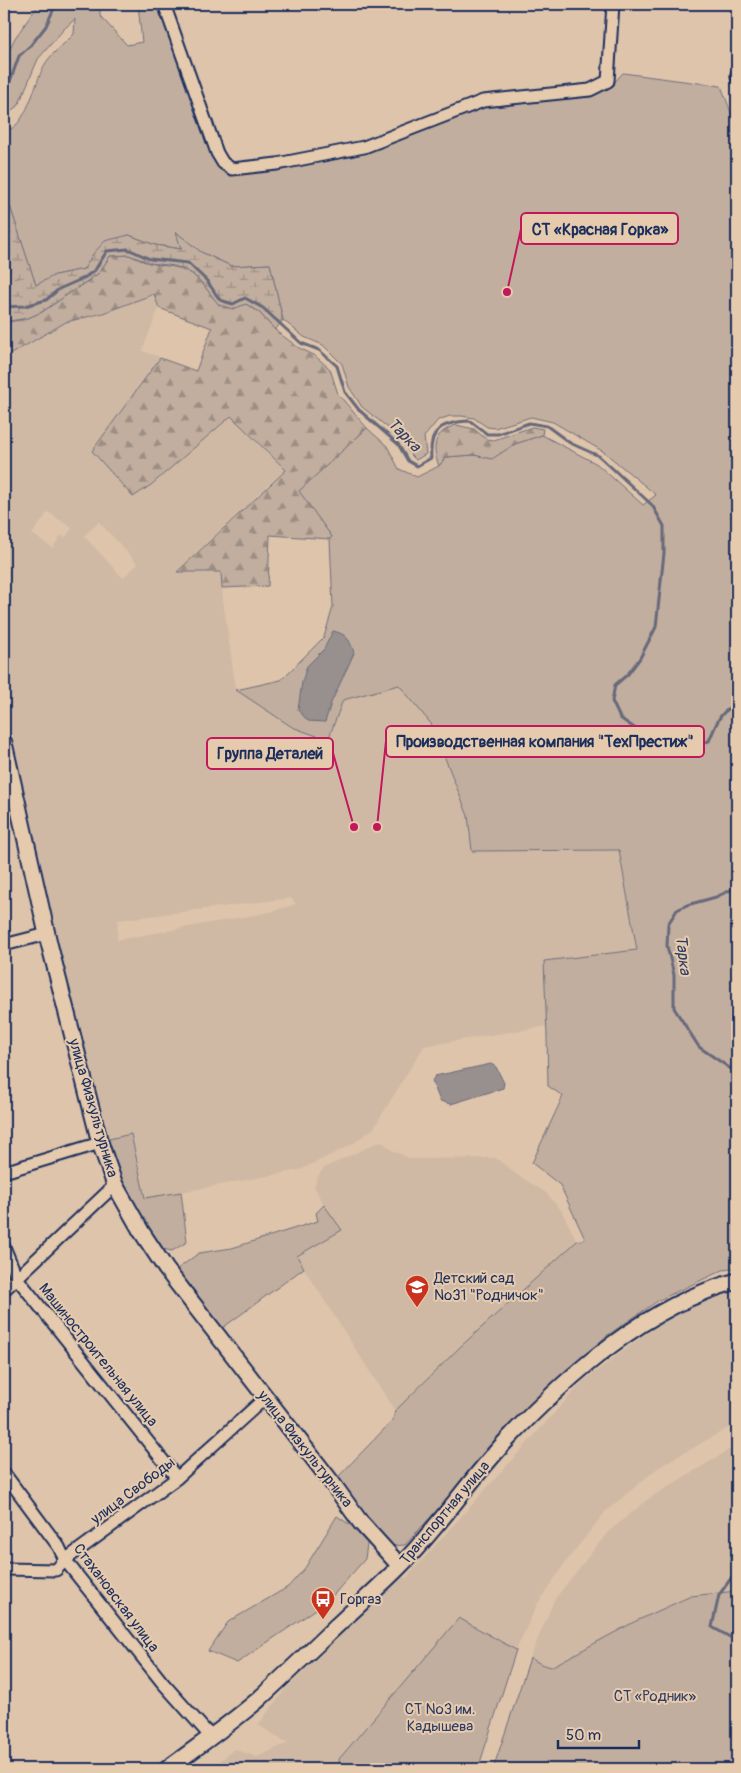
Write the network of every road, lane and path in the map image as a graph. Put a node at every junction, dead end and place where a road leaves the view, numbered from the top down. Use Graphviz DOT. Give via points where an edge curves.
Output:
graph roads {
  1 [pos="164,4"];
  2 [pos="613,4"];
  3 [pos="4,743"];
  4 [pos="47,934"];
  5 [pos="4,945"];
  6 [pos="100,1143"];
  7 [pos="4,1172"];
  8 [pos="115,1185"];
  9 [pos="4,1247"];
  10 [pos="18,1278"];
  11 [pos="737,1281"];
  12 [pos="4,1290"];
  13 [pos="265,1398"];
  14 [pos="4,1473"];
  15 [pos="177,1478"];
  16 [pos="65,1560"];
  17 [pos="400,1566"];
  18 [pos="4,1569"];
  19 [pos="211,1737"];
  20 [pos="167,1769"];
  1 -- 2 [label="street" via="217,153 232,169 364,147 483,101 590,90 608,81"];
  3 -- 4 [label="street, улица Физкультурника"];
  4 -- 5 [label="street"];
  4 -- 6 [label="street, улица Физкультурника"];
  6 -- 7 [label="street"];
  6 -- 8 [label="street, улица Физкультурника"];
  8 -- 10 [label="street"];
  8 -- 13 [label="street, улица Физкультурника" via="166,1269"];
  9 -- 10 [label="street, Машиностроительная улица"];
  10 -- 12 [label="street"];
  10 -- 15 [label="street, Машиностроительная улица"];
  11 -- 17 [label="street, Транспортная улица" via="701,1292 666,1310 590,1362 505,1442"];
  13 -- 15 [label="street, улица Свободы"];
  13 -- 17 [label="street, улица Физкультурника" via="361,1523"];
  14 -- 16 [label="street, Стахановская улица" via="60,1547"];
  15 -- 16 [label="street, улица Свободы"];
  16 -- 18 [label="street, улица Свободы" via="56,1570"];
  16 -- 19 [label="street, Стахановская улица" via="162,1682"];
  17 -- 19 [label="street, Транспортная улица" via="257,1701"];
  19 -- 20 [label="street, Транспортная улица"];
}
